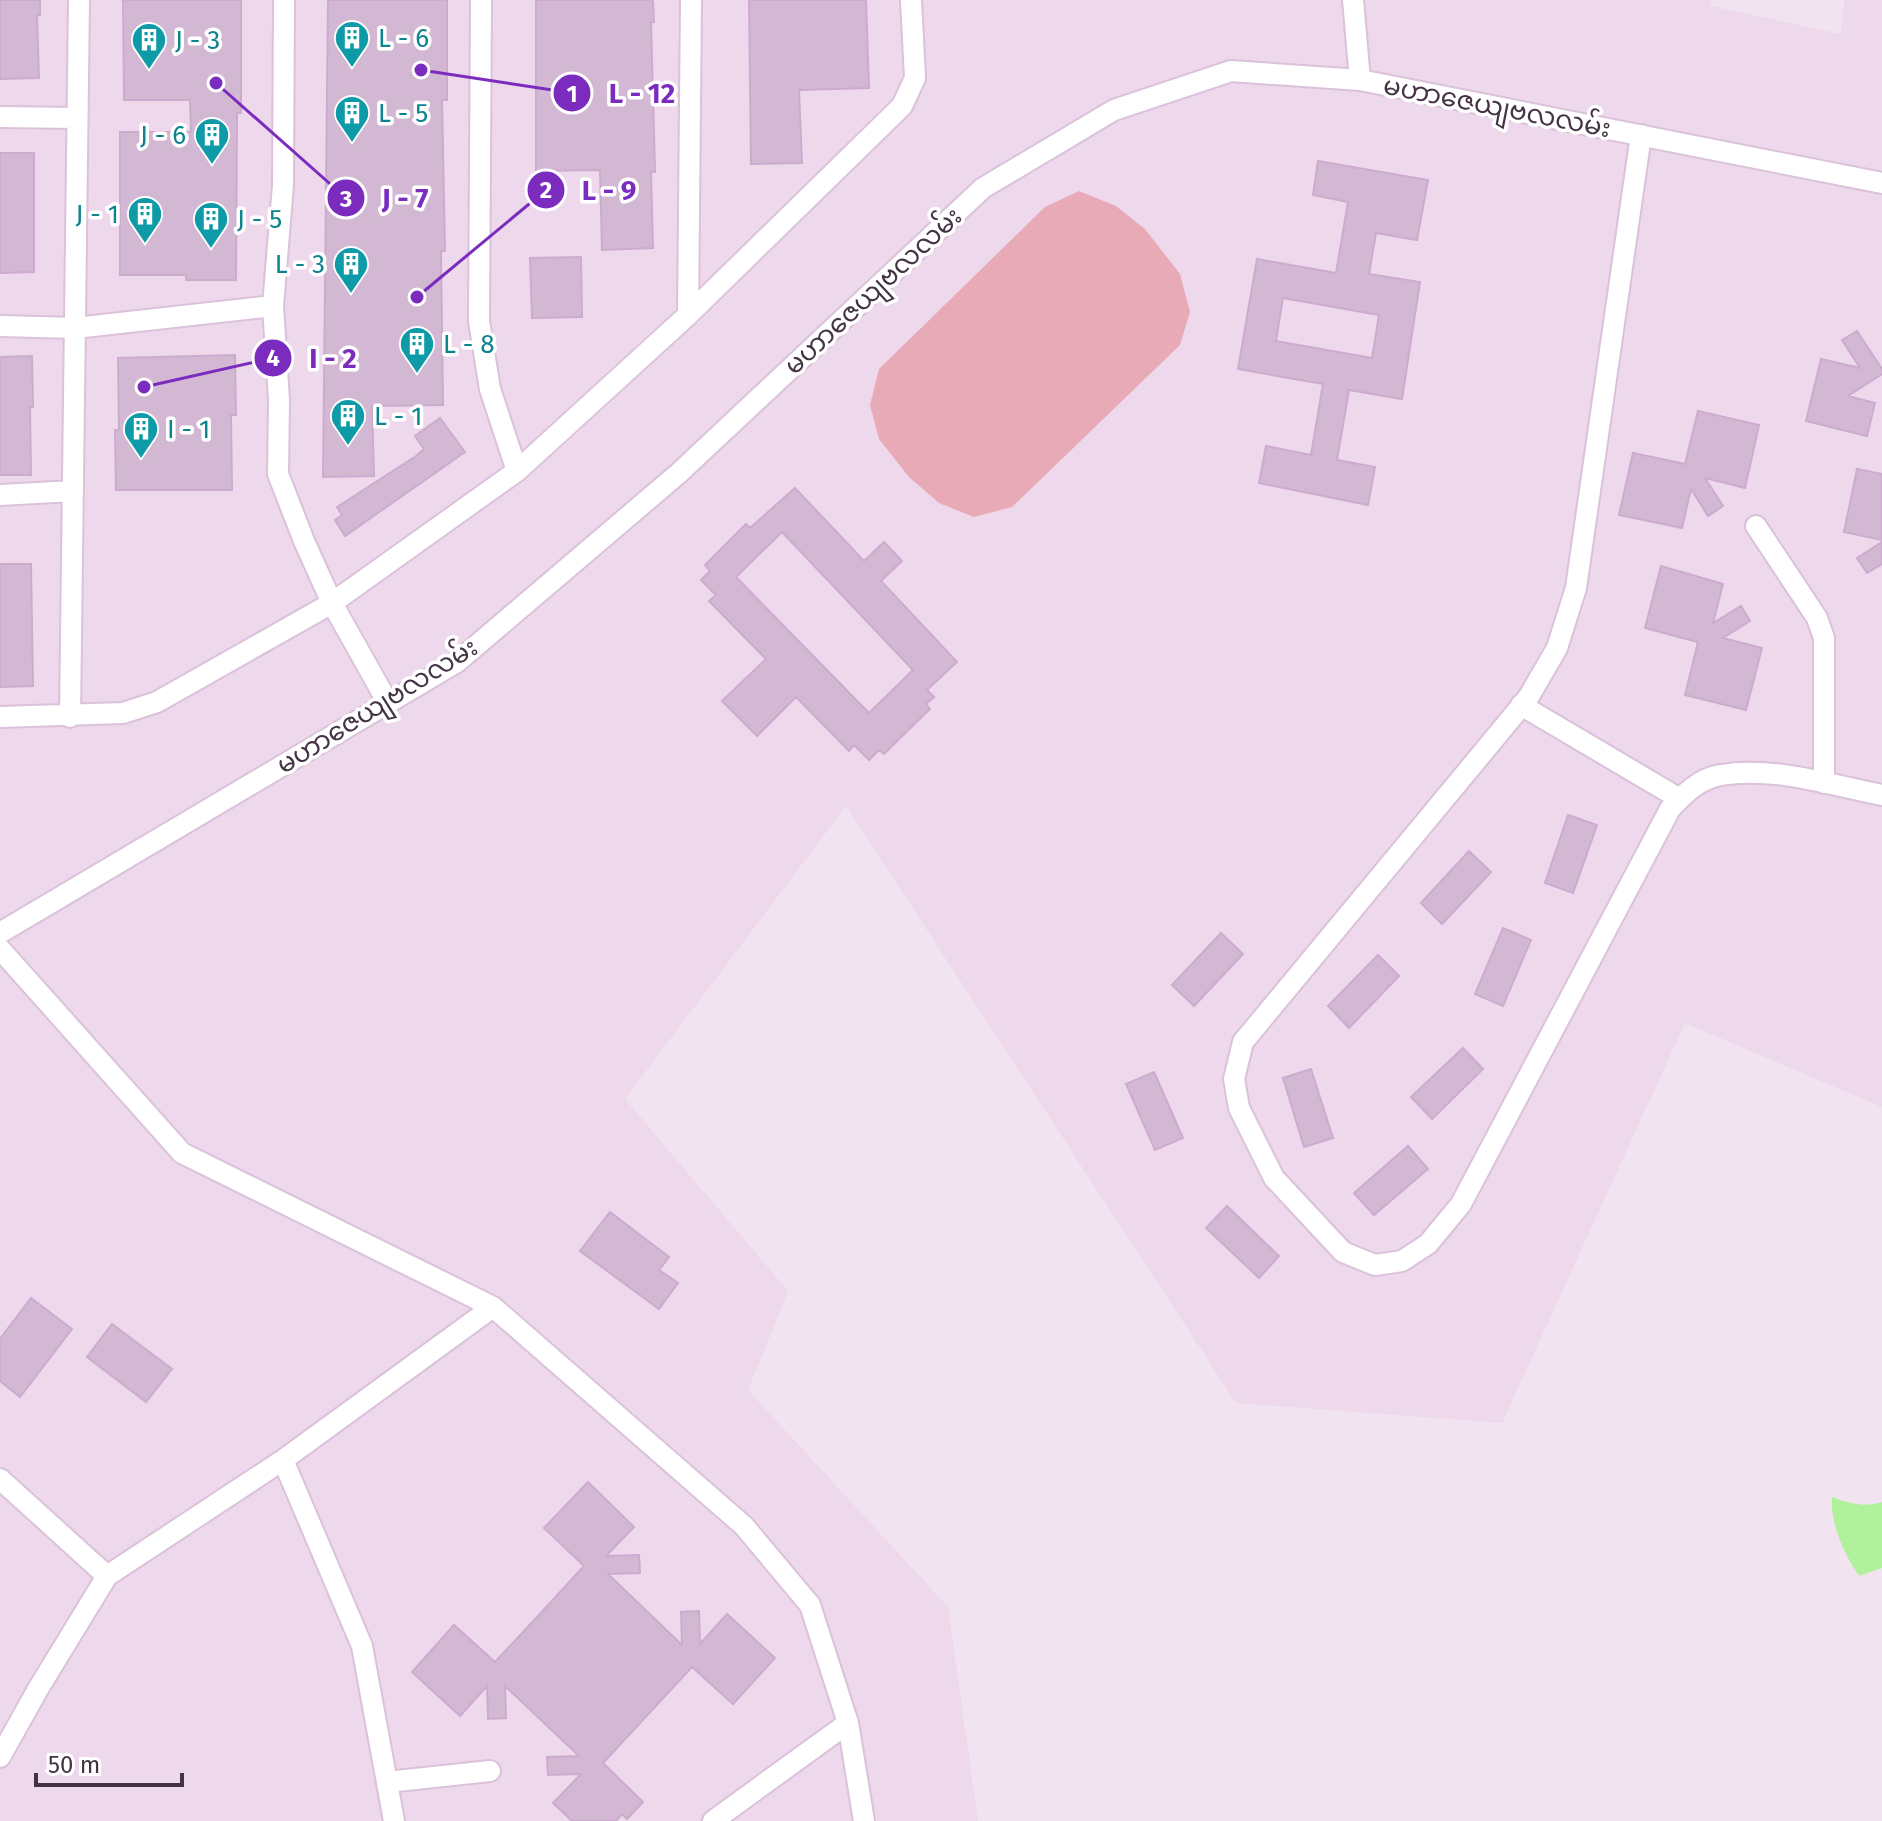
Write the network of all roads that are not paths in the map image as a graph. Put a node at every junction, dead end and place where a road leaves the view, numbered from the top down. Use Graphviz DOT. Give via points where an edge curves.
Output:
graph roads {
  1 [pos="79,0"];
  2 [pos="284,0"];
  3 [pos="481,0"];
  4 [pos="691,0"];
  5 [pos="911,0"];
  6 [pos="1353,0"];
  7 [pos="1360,80"];
  8 [pos="0,117"];
  9 [pos="77,118"];
  10 [pos="1641,135"];
  11 [pos="1882,183"];
  12 [pos="273,306"];
  13 [pos="688,315"];
  14 [pos="0,326"];
  15 [pos="75,328"];
  16 [pos="517,471"];
  17 [pos="73,491"];
  18 [pos="0,495"];
  19 [pos="1756,526"];
  20 [pos="332,603"];
  21 [pos="388,703"];
  22 [pos="1521,705"];
  23 [pos="0,717"];
  24 [pos="70,717"];
  25 [pos="1824,783"];
  26 [pos="1882,795"];
  27 [pos="1680,799"];
  28 [pos="0,933"];
  29 [pos="0,949"];
  30 [pos="493,1307"];
  31 [pos="283,1460"];
  32 [pos="0,1479"];
  33 [pos="107,1576"];
  34 [pos="848,1723"];
  35 [pos="0,1757"];
  36 [pos="490,1771"];
  37 [pos="387,1782"];
  38 [pos="394,1821"];
  39 [pos="713,1821"];
  40 [pos="864,1821"];
  1 -- 9 [label="street"];
  2 -- 12 [label="street" via="283,185"];
  3 -- 16 [label="street" via="479,321 490,389"];
  4 -- 13 [label="street"];
  5 -- 13 [label="street" via="915,78 906,99"];
  6 -- 7 [label="street"];
  7 -- 10 [label="street, မဟာဇေယျဗလလမ်း"];
  7 -- 21 [label="street, မဟာဇေယျဗလလမ်း" via="1231,71 1114,110 983,188 679,473 457,662"];
  8 -- 9 [label="street"];
  9 -- 15 [label="street"];
  10 -- 11 [label="street, မဟာဇေယျဗလလမ်း"];
  10 -- 22 [label="street" via="1576,588 1557,648"];
  12 -- 15 [label="street"];
  12 -- 20 [label="street" via="278,474"];
  13 -- 16 [label="street"];
  14 -- 15 [label="street"];
  15 -- 17 [label="street"];
  16 -- 20 [label="street"];
  17 -- 18 [label="street"];
  17 -- 24 [label="street"];
  19 -- 25 [label="street" via="1817,618 1824,638"];
  20 -- 21 [label="street"];
  20 -- 24 [label="street" via="157,702 123,713"];
  21 -- 28 [label="street, မဟာဇေယျဗလလမ်း"];
  22 -- 27 [label="street"];
  22 -- 27 [label="street" via="1243,1042 1234,1079 1239,1108 1274,1178 1343,1252 1375,1265 1402,1261 1428,1244 1461,1204 1670,809"];
  23 -- 24 [label="street"];
  25 -- 26 [label="street"];
  25 -- 27 [label="street" via="1776,774 1719,775 1690,788"];
  29 -- 30 [label="street" via="182,1153"];
  30 -- 31 [label="street"];
  30 -- 34 [label="street" via="744,1526 810,1605"];
  31 -- 33 [label="street"];
  31 -- 37 [label="street" via="362,1646"];
  32 -- 33 [label="street"];
  33 -- 35 [label="street"];
  34 -- 39 [label="street"];
  34 -- 40 [label="street"];
  36 -- 37 [label="street"];
  37 -- 38 [label="street"];
}
